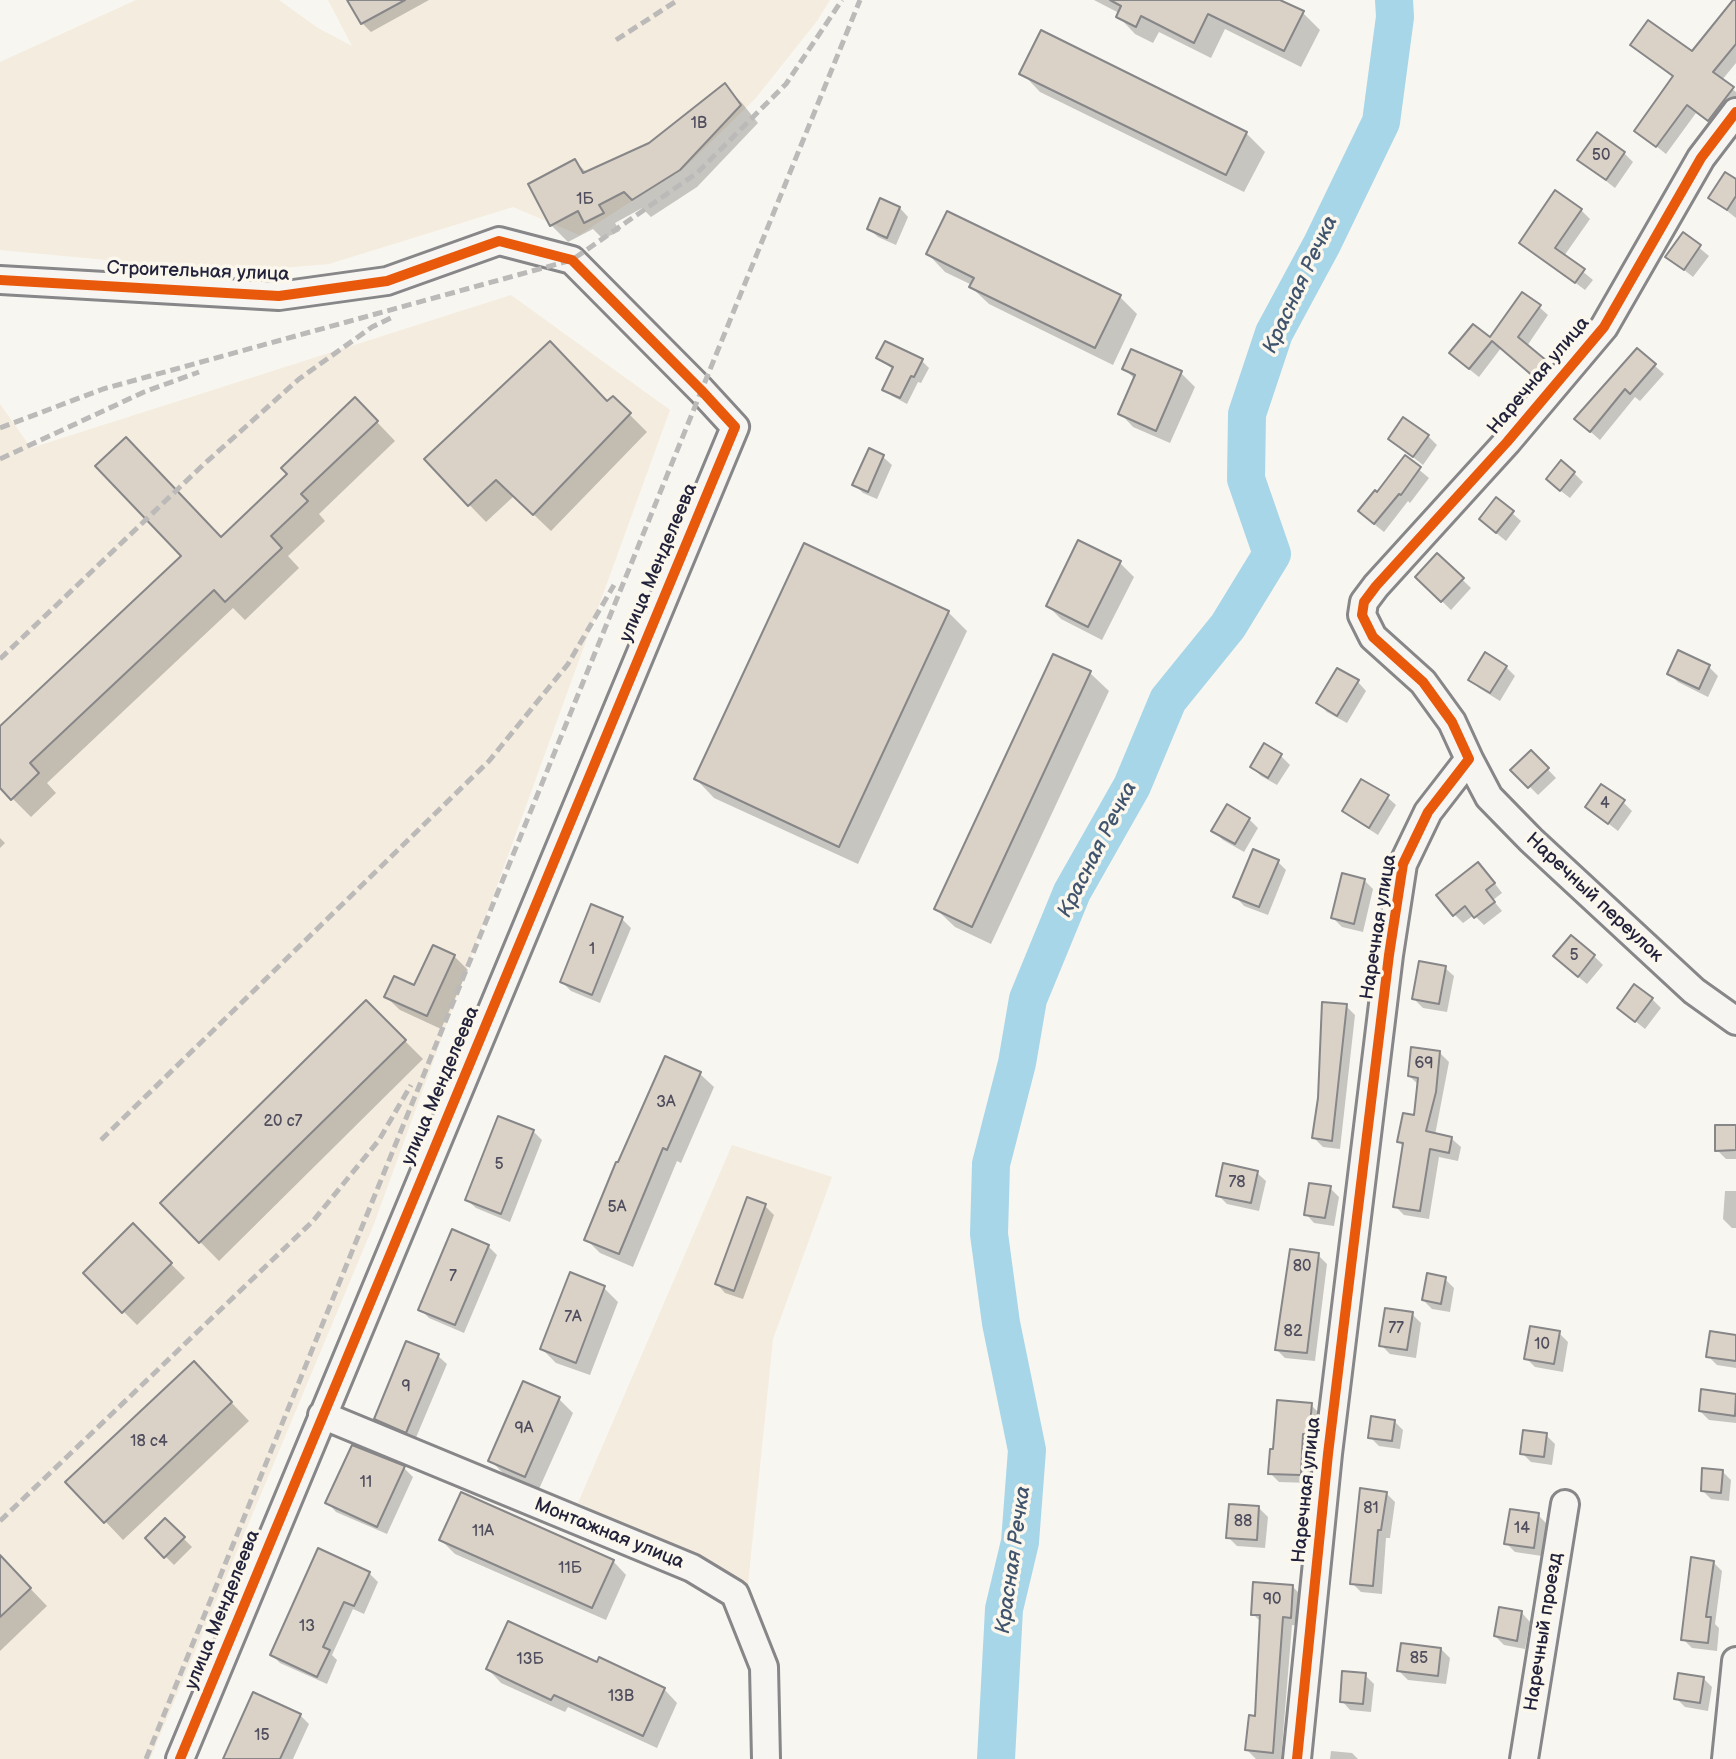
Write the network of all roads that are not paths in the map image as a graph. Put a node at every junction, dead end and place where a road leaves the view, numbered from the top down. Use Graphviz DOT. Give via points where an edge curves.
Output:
graph roads {
  1 [pos="1736,112"];
  2 [pos="0,280"];
  3 [pos="734,427"];
  4 [pos="1469,759"];
  5 [pos="1736,1021"];
  6 [pos="323,1415"];
  7 [pos="1565,1504"];
  8 [pos="1736,1661"];
  9 [pos="180,1759"];
  10 [pos="766,1759"];
  11 [pos="1297,1759"];
  12 [pos="1524,1759"];
  13 [pos="1726,1759"];
  1 -- 4 [label="street, Наречная улица" via="1701,158 1604,327 1364,602 1362,615 1373,637 1423,682 1452,722"];
  2 -- 3 [label="street, Строительная улица" via="279,296 387,281 499,241 572,260"];
  3 -- 6 [label="street, улица Менделеева"];
  4 -- 5 [label="street, Наречный переулок" via="1489,797 1531,840 1694,991"];
  4 -- 11 [label="street, Наречная улица" via="1428,812 1403,864 1328,1454"];
  6 -- 9 [label="street, улица Менделеева"];
  6 -- 10 [label="street, Монтажная улица" via="692,1568 735,1594 764,1667"];
  7 -- 12 [label="street, Наречный проезд"];
  8 -- 13 [label="street"];
}
